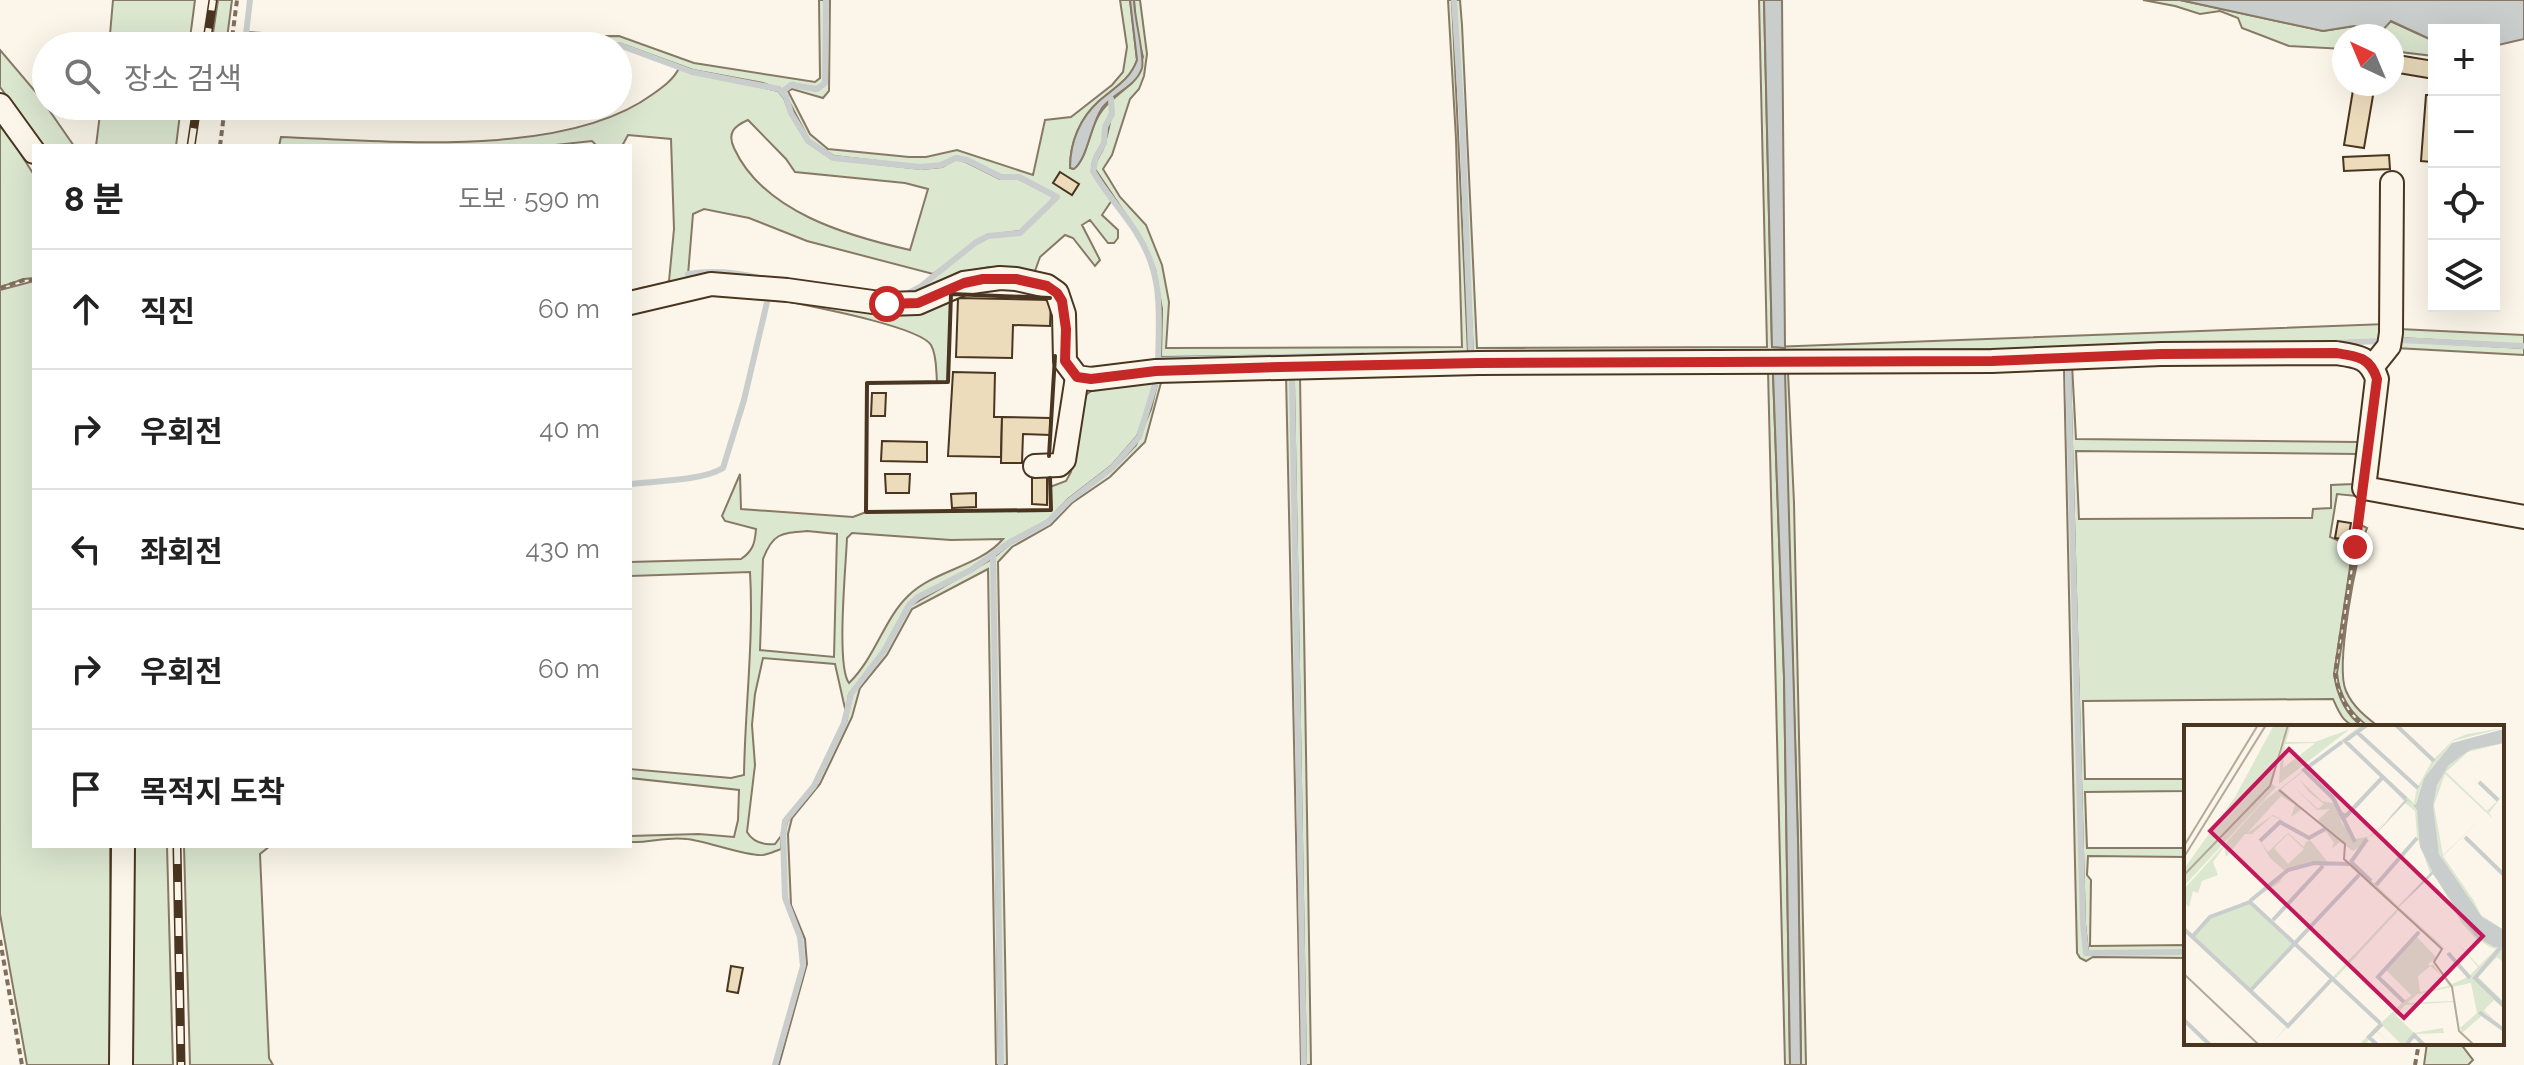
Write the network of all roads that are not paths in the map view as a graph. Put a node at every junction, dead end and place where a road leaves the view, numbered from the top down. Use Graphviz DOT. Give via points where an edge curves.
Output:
graph roads {
  1 [pos="0,105"];
  2 [pos="32,149"];
  3 [pos="2392,183"];
  4 [pos="632,303"];
  5 [pos="2373,366"];
  6 [pos="1077,377"];
  7 [pos="1035,466"];
  8 [pos="2524,517"];
  9 [pos="123,848"];
  10 [pos="121,1065"];
  1 -- 2 [label="street"];
  3 -- 5 [label="street" via="2391,333 2389,346"];
  4 -- 6 [label="street" via="711,284 918,303 964,283 1016,279 1057,293 1064,314 1065,361"];
  5 -- 6 [label="street" via="2362,357 2336,353 2258,352 1992,361 1280,367"];
  5 -- 8 [label="street" via="2377,379 2364,488"];
  6 -- 7 [label="street" via="1064,460"];
  9 -- 10 [label="street"];
}
